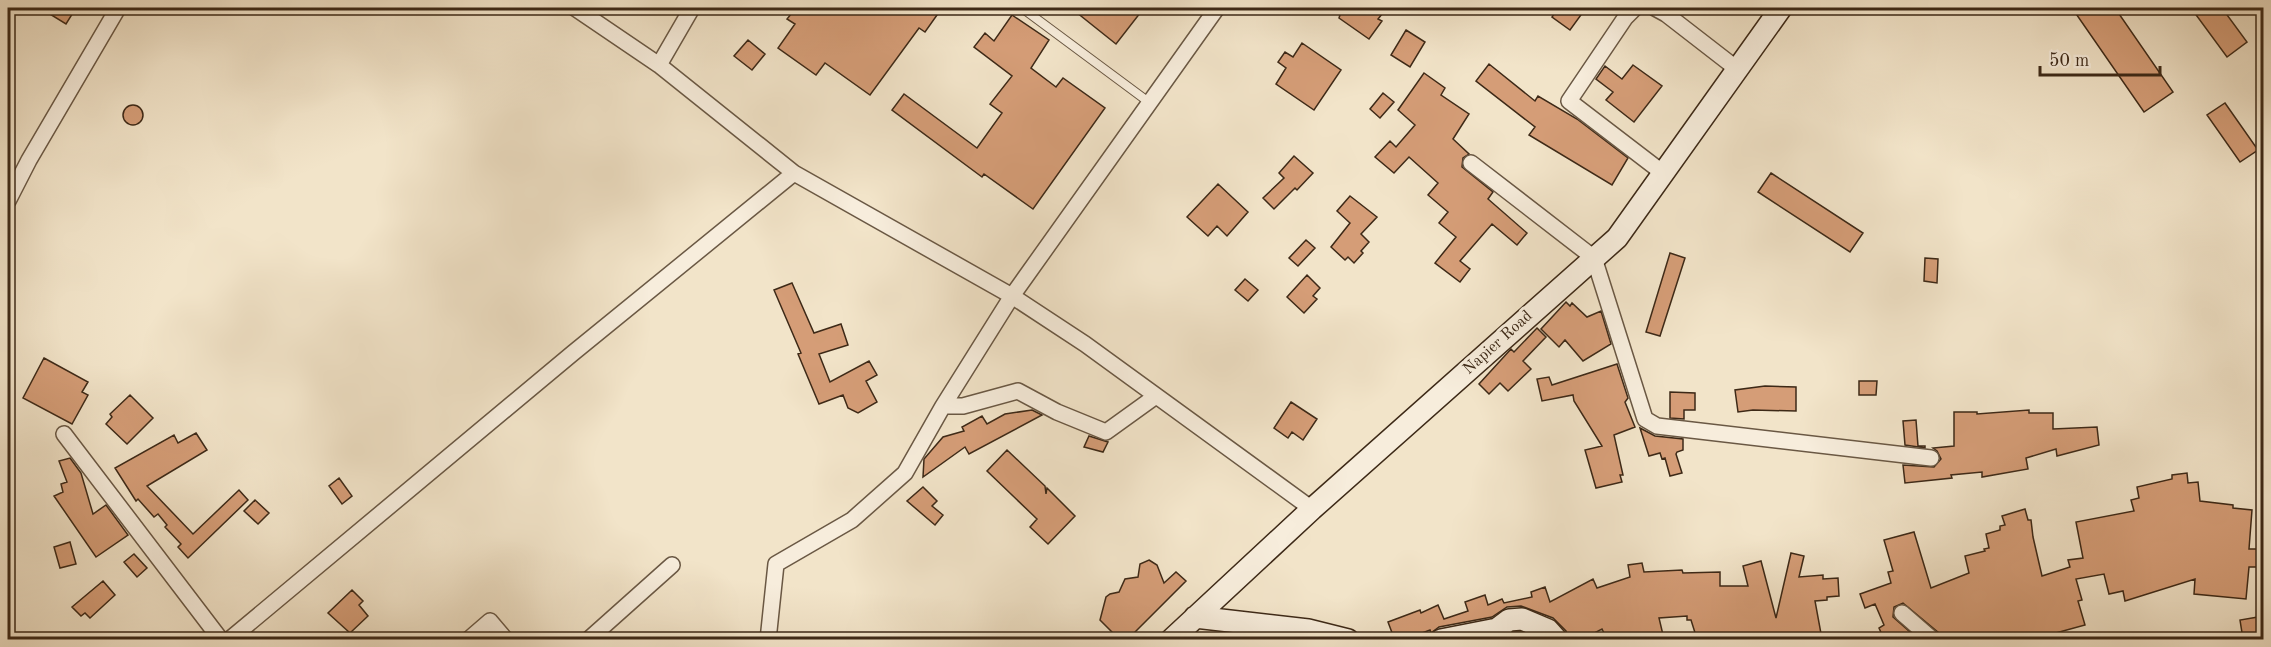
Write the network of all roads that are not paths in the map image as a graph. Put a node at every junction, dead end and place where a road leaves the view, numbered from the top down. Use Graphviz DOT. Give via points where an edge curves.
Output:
graph roads {
  1 [pos="116,8"];
  2 [pos="575,8"];
  3 [pos="692,8"];
  4 [pos="1022,8"];
  5 [pos="1217,8"];
  6 [pos="1635,8"];
  7 [pos="1655,8"];
  8 [pos="1781,8"];
  9 [pos="659,65"];
  10 [pos="1737,69"];
  11 [pos="1150,103"];
  12 [pos="1471,163"];
  13 [pos="794,173"];
  14 [pos="1663,173"];
  15 [pos="8,201"];
  16 [pos="1594,258"];
  17 [pos="1012,296"];
  18 [pos="1156,396"];
  19 [pos="943,406"];
  20 [pos="64,434"];
  21 [pos="1931,458"];
  22 [pos="1312,509"];
  23 [pos="672,565"];
  24 [pos="1902,613"];
  25 [pos="1195,617"];
  26 [pos="221,639"];
  27 [pos="229,639"];
  28 [pos="468,639"];
  29 [pos="506,639"];
  30 [pos="588,639"];
  31 [pos="768,639"];
  32 [pos="1171,639"];
  33 [pos="1348,639"];
  34 [pos="1441,639"];
  35 [pos="1557,639"];
  36 [pos="1933,639"];
  1 -- 15 [label="street"];
  2 -- 9 [label="street"];
  3 -- 9 [label="street"];
  4 -- 11 [label="lane"];
  5 -- 11 [label="street"];
  6 -- 14 [label="street" via="1569,101"];
  7 -- 10 [label="street"];
  8 -- 10 [label="street, Napier Road"];
  9 -- 13 [label="street"];
  10 -- 14 [label="street, Napier Road"];
  11 -- 17 [label="street"];
  12 -- 16 [label="street"];
  13 -- 17 [label="street"];
  13 -- 27 [label="street"];
  14 -- 16 [label="street, Napier Road" via="1617,238"];
  16 -- 21 [label="street" via="1645,418 1657,426"];
  16 -- 22 [label="street, Napier Road"];
  17 -- 18 [label="street"];
  17 -- 19 [label="street"];
  18 -- 19 [label="street" via="1106,432 1018,391 963,406"];
  18 -- 22 [label="street"];
  19 -- 31 [label="street" via="905,473 852,520 776,564"];
  20 -- 26 [label="street"];
  22 -- 25 [label="street, Napier Road"];
  23 -- 30 [label="street"];
  24 -- 36 [label="street"];
  25 -- 32 [label="street, Napier Road"];
  25 -- 33 [label="street" via="1308,630"];
  28 -- 29 [label="street" via="490,621"];
  34 -- 35 [label="street" via="1497,629 1509,620 1522,619 1548,630"];
}
